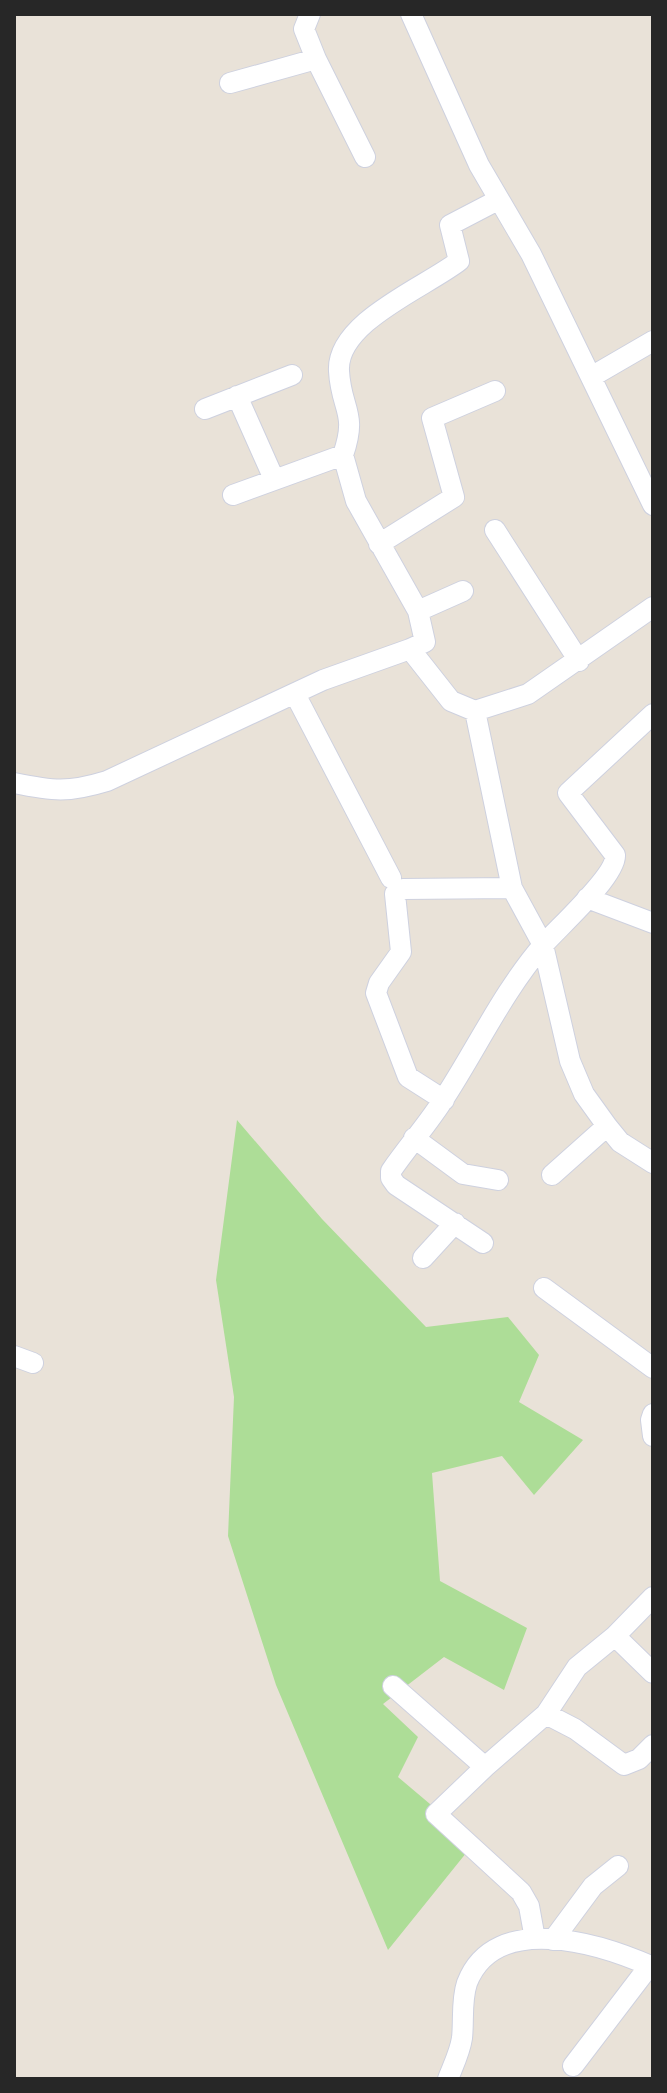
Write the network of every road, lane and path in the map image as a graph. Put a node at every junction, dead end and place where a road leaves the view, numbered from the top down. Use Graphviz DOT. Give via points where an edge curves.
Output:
graph roads {
  1 [pos="310,14"];
  2 [pos="411,14"];
  3 [pos="316,59"];
  4 [pos="230,83"];
  5 [pos="365,157"];
  6 [pos="498,200"];
  7 [pos="653,341"];
  8 [pos="292,375"];
  9 [pos="591,377"];
  10 [pos="495,391"];
  11 [pos="237,396"];
  12 [pos="205,409"];
  13 [pos="343,455"];
  14 [pos="274,479"];
  15 [pos="233,495"];
  16 [pos="653,505"];
  17 [pos="495,530"];
  18 [pos="379,544"];
  19 [pos="463,591"];
  20 [pos="653,607"];
  21 [pos="418,611"];
  22 [pos="410,649"];
  23 [pos="579,661"];
  24 [pos="295,694"];
  25 [pos="475,711"];
  26 [pos="653,714"];
  27 [pos="14,783"];
  28 [pos="391,878"];
  29 [pos="512,888"];
  30 [pos="587,898"];
  31 [pos="653,923"];
  32 [pos="543,945"];
  33 [pos="444,1100"];
  34 [pos="607,1126"];
  35 [pos="414,1138"];
  36 [pos="653,1163"];
  37 [pos="552,1175"];
  38 [pos="498,1180"];
  39 [pos="455,1223"];
  40 [pos="483,1243"];
  41 [pos="423,1258"];
  42 [pos="544,1288"];
  43 [pos="653,1368"];
  44 [pos="653,1414"];
  45 [pos="653,1436"];
  46 [pos="653,1597"];
  47 [pos="615,1636"];
  48 [pos="653,1673"];
  49 [pos="393,1686"];
  50 [pos="546,1714"];
  51 [pos="653,1745"];
  52 [pos="485,1767"];
  53 [pos="618,1866"];
  54 [pos="544,1940"];
  55 [pos="651,1966"];
  56 [pos="573,2066"];
  57 [pos="448,2079"];
  1 -- 3 [label="street" via="304,29"];
  2 -- 6 [label="street"];
  3 -- 4 [label="street"];
  3 -- 5 [label="street"];
  6 -- 9 [label="street" via="531,254"];
  6 -- 13 [label="street" via="450,225 459,261 374,315 341,353 338,369 350,417"];
  7 -- 9 [label="street"];
  8 -- 11 [label="street"];
  9 -- 16 [label="street"];
  10 -- 18 [label="street" via="432,418 454,497"];
  11 -- 12 [label="street"];
  11 -- 14 [label="street"];
  13 -- 14 [label="street"];
  13 -- 18 [label="street" via="356,501"];
  14 -- 15 [label="street"];
  17 -- 23 [label="street"];
  18 -- 21 [label="street"];
  19 -- 21 [label="street"];
  20 -- 23 [label="street"];
  21 -- 22 [label="street" via="425,642"];
  22 -- 24 [label="street"];
  22 -- 25 [label="street" via="451,701"];
  23 -- 25 [label="street" via="528,694"];
  24 -- 27 [label="street" via="77,791"];
  24 -- 28 [label="street"];
  25 -- 29 [label="street"];
  26 -- 30 [label="street" via="568,793 616,860"];
  29 -- 32 [label="street"];
  29 -- 33 [label="street" via="403,889 395,894 401,952 376,993 408,1077"];
  30 -- 31 [label="street"];
  30 -- 32 [label="street"];
  32 -- 33 [label="street" via="509,990"];
  32 -- 34 [label="street" via="570,1061 584,1094"];
  33 -- 35 [label="street"];
  34 -- 36 [label="street" via="620,1142"];
  34 -- 37 [label="street"];
  35 -- 38 [label="street" via="463,1174"];
  35 -- 39 [label="street" via="391,1178"];
  39 -- 40 [label="street"];
  39 -- 41 [label="street"];
  42 -- 43 [label="street"];
  44 -- 45 [label="street"];
  46 -- 47 [label="street"];
  47 -- 48 [label="street"];
  47 -- 50 [label="street" via="577,1667"];
  49 -- 52 [label="street"];
  50 -- 51 [label="street" via="624,1765"];
  50 -- 52 [label="street"];
  52 -- 54 [label="street" via="436,1814 521,1892"];
  53 -- 54 [label="street"];
  54 -- 55 [label="street" via="601,1948"];
  54 -- 57 [label="street" via="503,1944 474,1970"];
  55 -- 56 [label="street"];
}
